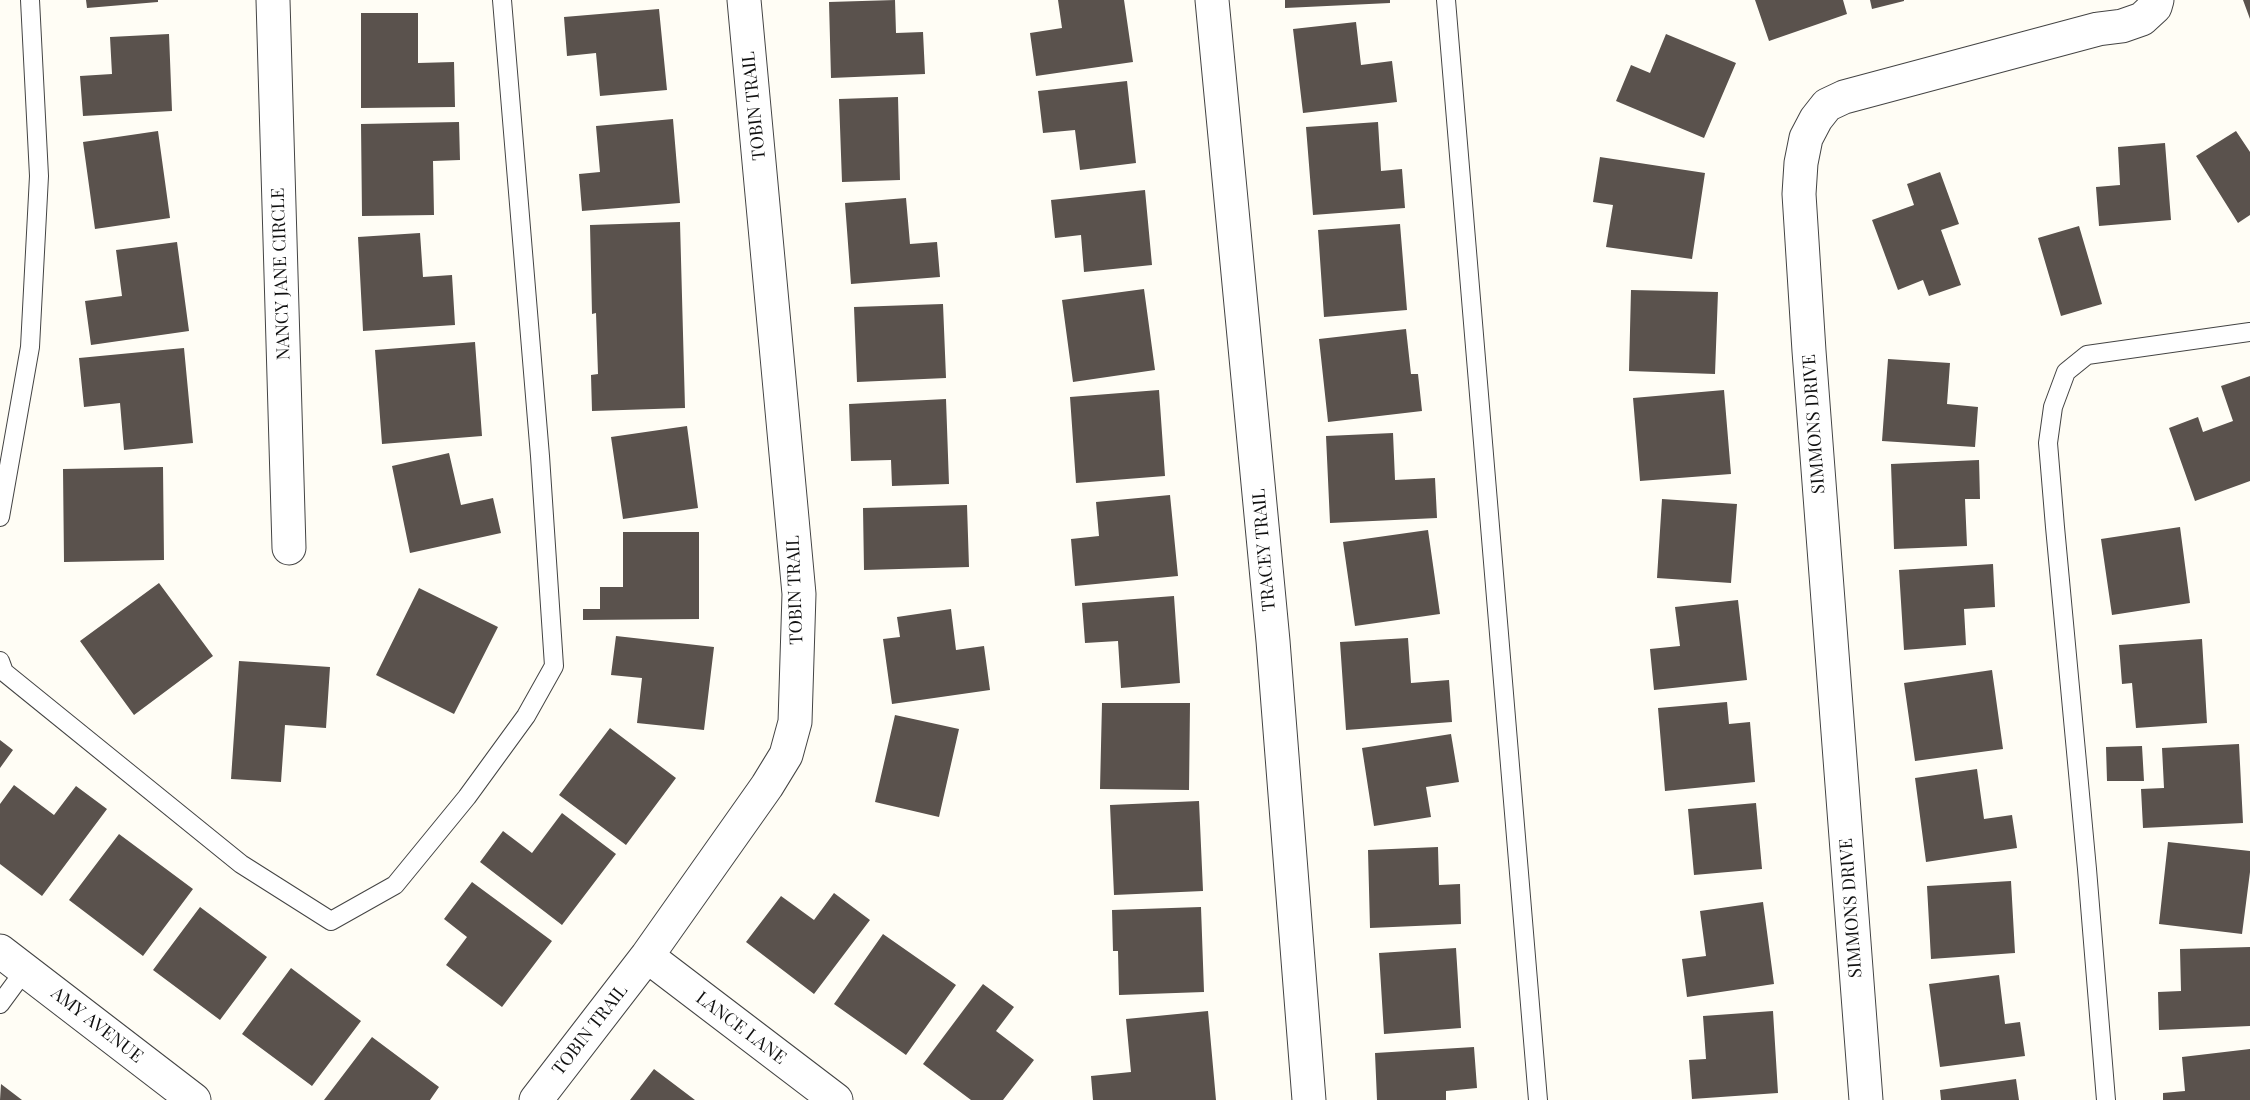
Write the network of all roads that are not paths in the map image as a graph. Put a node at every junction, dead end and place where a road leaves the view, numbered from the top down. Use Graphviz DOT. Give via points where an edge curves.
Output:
graph roads {
  1 [pos="30,0"];
  2 [pos="273,0"];
  3 [pos="502,0"];
  4 [pos="744,0"];
  5 [pos="1212,0"];
  6 [pos="1446,0"];
  7 [pos="2157,0"];
  8 [pos="2250,332"];
  9 [pos="0,518"];
  10 [pos="289,548"];
  11 [pos="0,661"];
  12 [pos="0,951"];
  13 [pos="647,956"];
  14 [pos="25,970"];
  15 [pos="0,1004"];
  16 [pos="825,1097"];
  17 [pos="194,1100"];
  18 [pos="536,1100"];
  19 [pos="1310,1100"];
  20 [pos="1538,1100"];
  21 [pos="1866,1100"];
  22 [pos="2106,1100"];
  1 -- 9 [label="lane" via="39,176 30,347"];
  2 -- 10 [label="street, NANCY JANE CIRCLE"];
  3 -- 11 [label="lane" via="554,666 526,716 467,797 395,885 331,921 241,864 4,672"];
  4 -- 13 [label="street, TOBIN TRAIL" via="799,594 795,722 786,755 767,786"];
  5 -- 19 [label="street, TRACEY TRAIL" via="1273,641"];
  6 -- 20 [label="lane"];
  7 -- 21 [label="street, SIMMONS DRIVE" via="2142,19 2122,26 2098,29 1844,97 1827,105 1806,138 1799,194"];
  8 -- 22 [label="lane" via="2087,355 2066,372 2053,407 2048,443"];
  12 -- 14 [label="street, AMY AVENUE"];
  13 -- 16 [label="street, LANCE LANE"];
  13 -- 18 [label="street, TOBIN TRAIL"];
  14 -- 15 [label="lane"];
  14 -- 17 [label="street, AMY AVENUE"];
}
